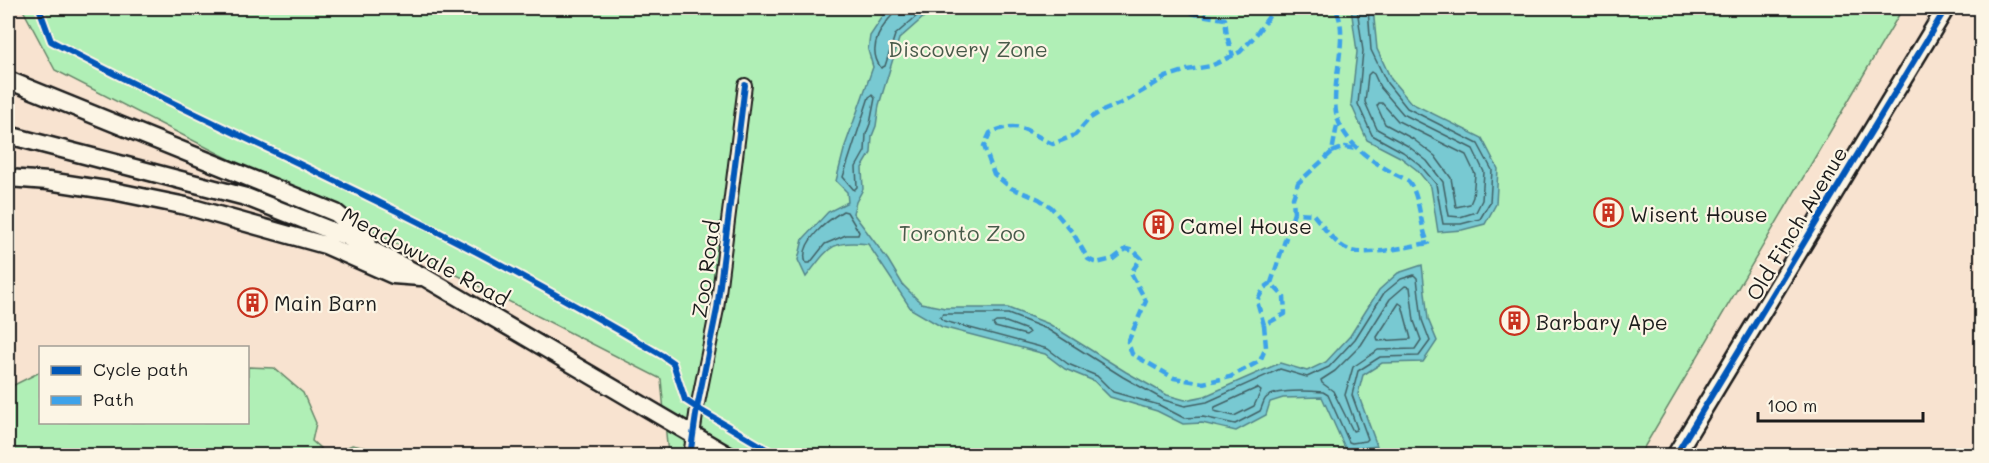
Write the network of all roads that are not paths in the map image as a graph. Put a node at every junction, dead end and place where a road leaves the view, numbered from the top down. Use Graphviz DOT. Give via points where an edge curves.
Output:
graph roads {
  1 [pos="1946,8"];
  2 [pos="8,80"];
  3 [pos="745,85"];
  4 [pos="8,135"];
  5 [pos="8,178"];
  6 [pos="386,256"];
  7 [pos="424,277"];
  8 [pos="693,434"];
  9 [pos="690,456"];
  10 [pos="729,456"];
  11 [pos="1675,456"];
  1 -- 11 [label="main road, Old Finch Avenue"];
  2 -- 6 [label="main road" via="336,213"];
  3 -- 8 [label="street, Zoo Road" via="717,309"];
  4 -- 6 [label="main road, Meadowvale Road" via="246,197"];
  5 -- 7 [label="main road" via="113,191 186,206 325,245 393,275"];
  6 -- 7 [label="main road, Meadowvale Road"];
  7 -- 8 [label="main road, Meadowvale Road"];
  8 -- 9 [label="street, Zoo Road"];
  8 -- 10 [label="main road, Meadowvale Road"];
}
